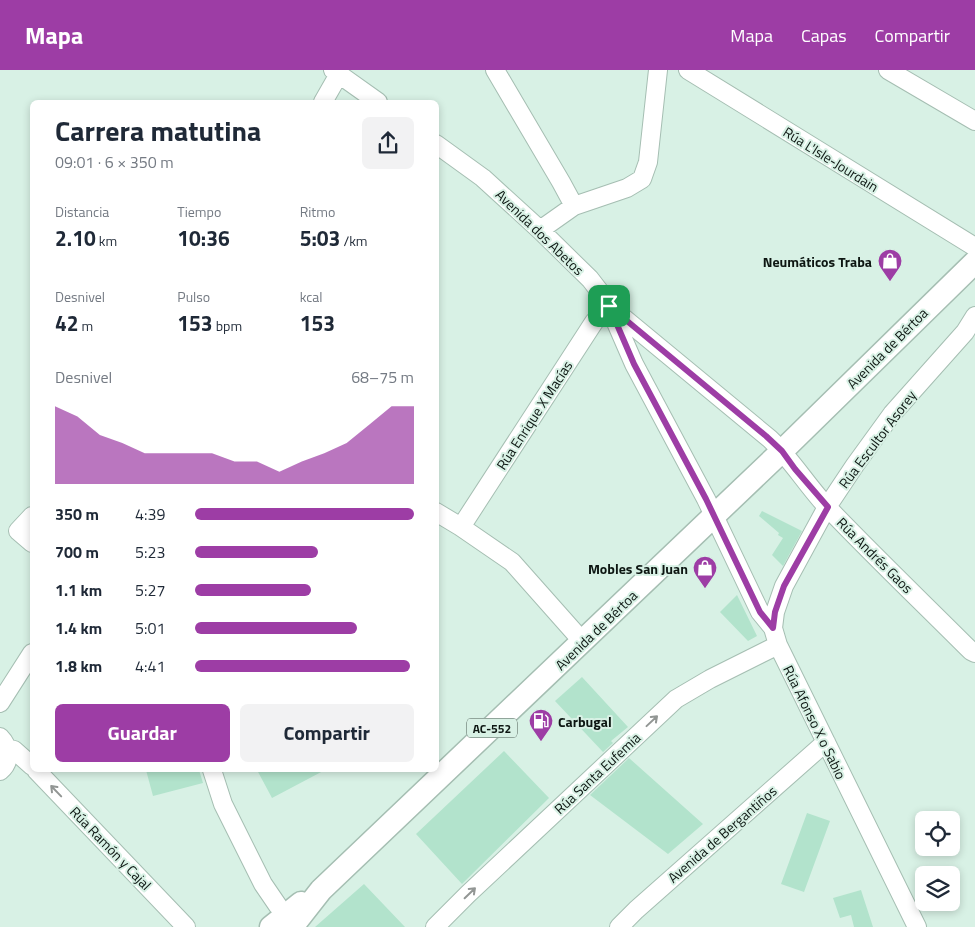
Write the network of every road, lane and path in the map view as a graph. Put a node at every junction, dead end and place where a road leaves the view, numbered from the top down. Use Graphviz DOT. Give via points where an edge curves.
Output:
graph roads {
  1 [pos="495,70"];
  2 [pos="658,70"];
  3 [pos="688,70"];
  4 [pos="888,70"];
  5 [pos="336,72"];
  6 [pos="324,100"];
  7 [pos="375,100"];
  8 [pos="975,121"];
  9 [pos="439,146"];
  10 [pos="574,206"];
  11 [pos="540,230"];
  12 [pos="975,247"];
  13 [pos="975,262"];
  14 [pos="609,306"];
  15 [pos="975,316"];
  16 [pos="658,347"];
  17 [pos="634,364"];
  18 [pos="782,451"];
  19 [pos="828,507"];
  20 [pos="439,514"];
  21 [pos="714,517"];
  22 [pos="30,518"];
  23 [pos="461,527"];
  24 [pos="30,541"];
  25 [pos="773,628"];
  26 [pos="583,642"];
  27 [pos="778,645"];
  28 [pos="975,653"];
  29 [pos="30,656"];
  30 [pos="0,704"];
  31 [pos="826,742"];
  32 [pos="4,743"];
  33 [pos="30,764"];
  34 [pos="0,771"];
  35 [pos="38,772"];
  36 [pos="212,772"];
  37 [pos="313,895"];
  38 [pos="278,906"];
  39 [pos="186,927"];
  40 [pos="270,927"];
  41 [pos="292,927"];
  42 [pos="435,927"];
  43 [pos="619,927"];
  44 [pos="917,927"];
  1 -- 10 [label="street"];
  2 -- 10 [label="street" via="648,162 642,179 627,188"];
  3 -- 12 [label="street, Rúa L'Isle-Jourdain"];
  4 -- 8 [label="street"];
  5 -- 6 [label="street"];
  5 -- 7 [label="street"];
  9 -- 11 [label="street, Avenida dos Abetos" via="483,178"];
  10 -- 11 [label="street"];
  11 -- 14 [label="street, Avenida dos Abetos" via="590,279"];
  13 -- 18 [label="main road, Avenida de Bértoa / AC-552"];
  14 -- 16 [label="street, Avenida dos Abetos"];
  14 -- 17 [label="street, Rúa Afonso X o Sabio"];
  14 -- 23 [label="street, Rúa Enrique X Macías" via="594,322"];
  15 -- 19 [label="street, Rúa Escultor Asorey" via="965,332 892,414"];
  16 -- 17 [label="street" via="645,350"];
  16 -- 18 [label="street, Avenida dos Abetos"];
  17 -- 21 [label="street, Rúa Afonso X o Sabio"];
  18 -- 19 [label="street, Rúa Andrés Gaos"];
  18 -- 21 [label="main road, Avenida de Bértoa / AC-552"];
  19 -- 25 [label="street, Rúa Escultor Asorey" via="784,586"];
  19 -- 28 [label="street, Rúa Andrés Gaos"];
  20 -- 23 [label="street"];
  21 -- 25 [label="street, Rúa Afonso X o Sabio" via="760,612"];
  21 -- 26 [label="main road, Avenida de Bértoa / AC-552"];
  22 -- 24 [label="street" via="18,532"];
  23 -- 26 [label="street" via="512,562"];
  25 -- 27 [label="street, Rúa Afonso X o Sabio"];
  26 -- 37 [label="main road, Avenida de Bértoa / AC-552"];
  27 -- 31 [label="street, Rúa Afonso X o Sabio"];
  42 -- 27 [label="street, Rúa Santa Eufemia, one-way" via="676,699"];
  29 -- 30 [label="street"];
  31 -- 43 [label="street, Avenida de Bergantiños"];
  31 -- 44 [label="street, Rúa Afonso X o Sabio"];
  32 -- 33 [label="street"];
  32 -- 34 [label="street" via="7,763"];
  39 -- 35 [label="street, Rúa Ramón y Cajal, one-way"];
  36 -- 38 [label="street" via="214,799 223,804 263,884"];
  37 -- 38 [label="street"];
  37 -- 40 [label="main road, Avenida de Bértoa / AC-552"];
  37 -- 41 [label="main road, Avenida de Bértoa / AC-552"];
  38 -- 40 [label="street"];
}
